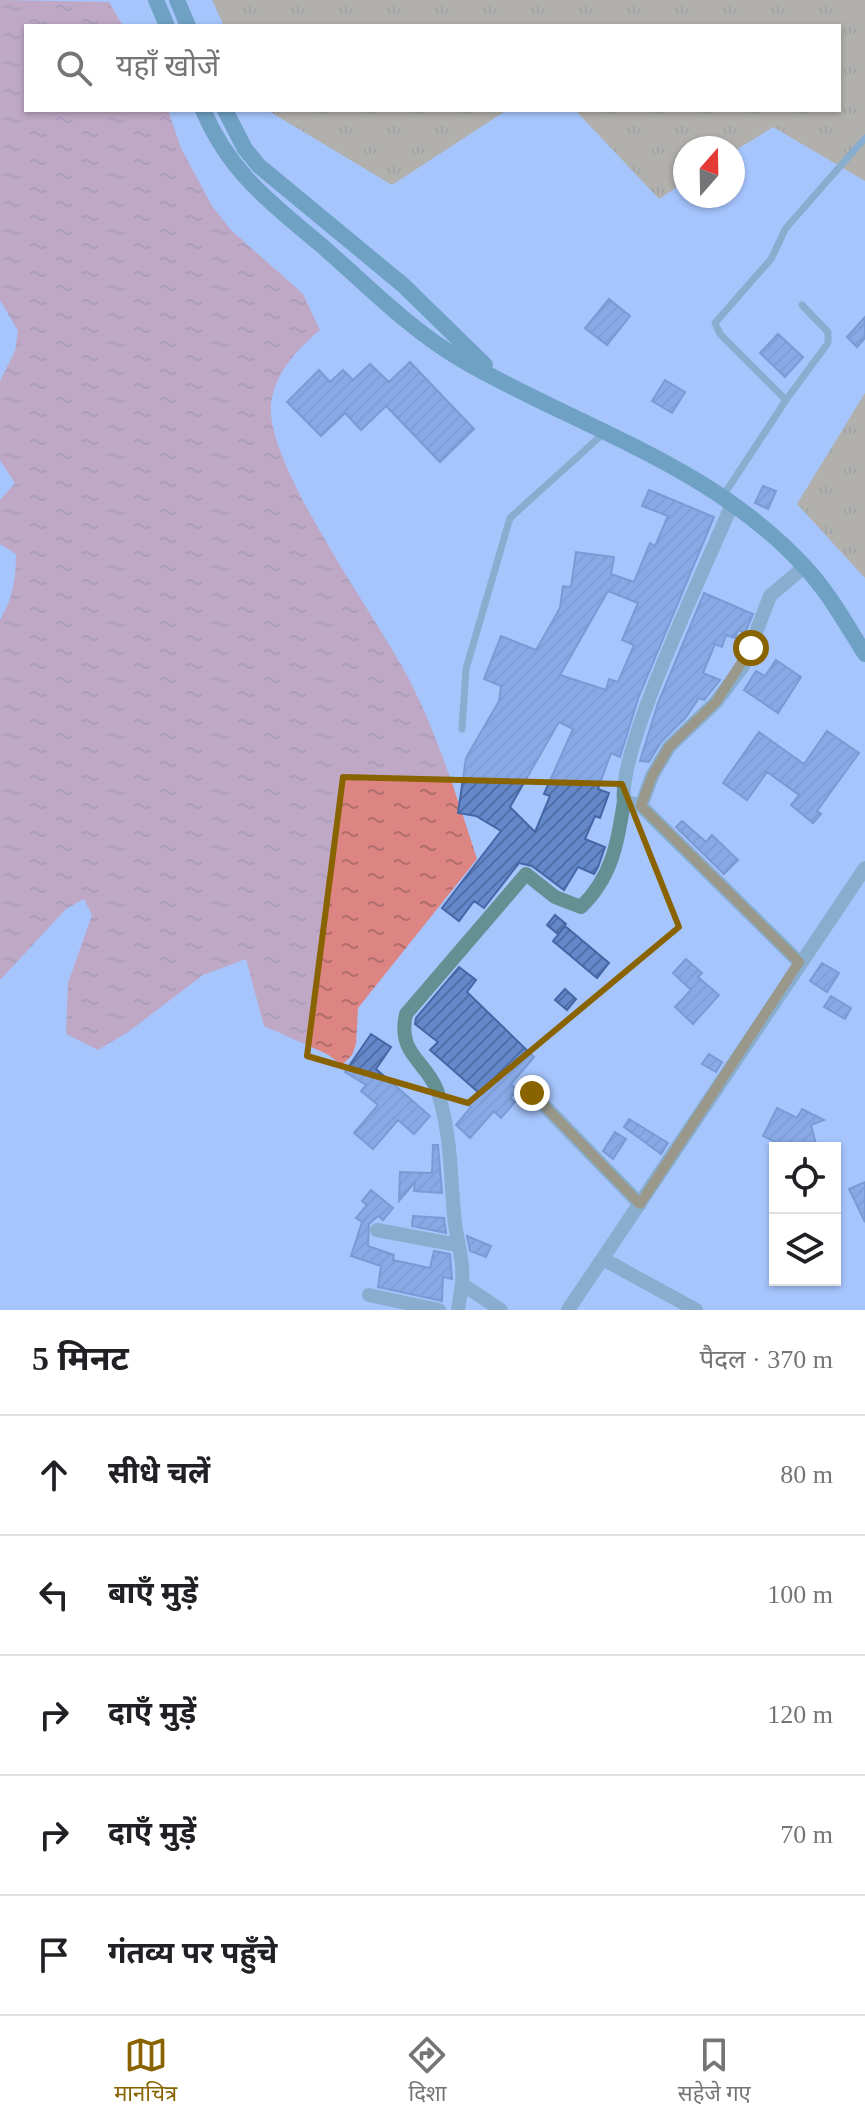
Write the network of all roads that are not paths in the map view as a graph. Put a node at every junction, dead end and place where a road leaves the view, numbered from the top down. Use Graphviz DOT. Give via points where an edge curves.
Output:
graph roads {
  1 [pos="156,0"];
  2 [pos="177,0"];
  3 [pos="166,24"];
  4 [pos="187,24"];
  5 [pos="204,112"];
  6 [pos="226,112"];
  7 [pos="865,138"];
  8 [pos="802,305"];
  9 [pos="504,383"];
  10 [pos="786,400"];
  11 [pos="605,431"];
  12 [pos="727,501"];
  13 [pos="805,566"];
  14 [pos="865,654"];
  15 [pos="462,729"];
  16 [pos="624,801"];
  17 [pos="641,806"];
  18 [pos="865,868"];
  19 [pos="799,962"];
  20 [pos="532,1093"];
  21 [pos="640,1204"];
  22 [pos="377,1230"];
  23 [pos="458,1245"];
  24 [pos="603,1259"];
  25 [pos="462,1284"];
  26 [pos="369,1295"];
  27 [pos="439,1310"];
  28 [pos="458,1310"];
  29 [pos="501,1310"];
  30 [pos="568,1310"];
  31 [pos="696,1310"];
  1 -- 3 [label="street"];
  2 -- 4 [label="street"];
  5 -- 9 [label="street" via="217,143 254,188 440,346"];
  6 -- 9 [label="street" via="259,166 411,292"];
  7 -- 10 [label="lane" via="786,228 771,259 715,323"];
  8 -- 10 [label="lane" via="828,332 828,343"];
  9 -- 11 [label="street"];
  10 -- 12 [label="lane"];
  11 -- 12 [label="street"];
  11 -- 15 [label="lane" via="510,518 466,669"];
  12 -- 13 [label="street"];
  12 -- 16 [label="street" via="633,743 622,786"];
  13 -- 14 [label="street"];
  13 -- 17 [label="street" via="770,596 743,666 716,702 669,747"];
  16 -- 17 [label="street"];
  16 -- 23 [label="street" via="607,876 581,907 555,897 526,874 406,1014 407,1045 436,1087 444,1119"];
  17 -- 19 [label="street"];
  18 -- 19 [label="street"];
  19 -- 21 [label="street"];
  20 -- 21 [label="street"];
  21 -- 24 [label="street"];
  22 -- 23 [label="street"];
  23 -- 25 [label="street" via="464,1262"];
  24 -- 30 [label="street"];
  24 -- 31 [label="street"];
  25 -- 28 [label="street"];
  25 -- 29 [label="street"];
  26 -- 27 [label="street"];
}
